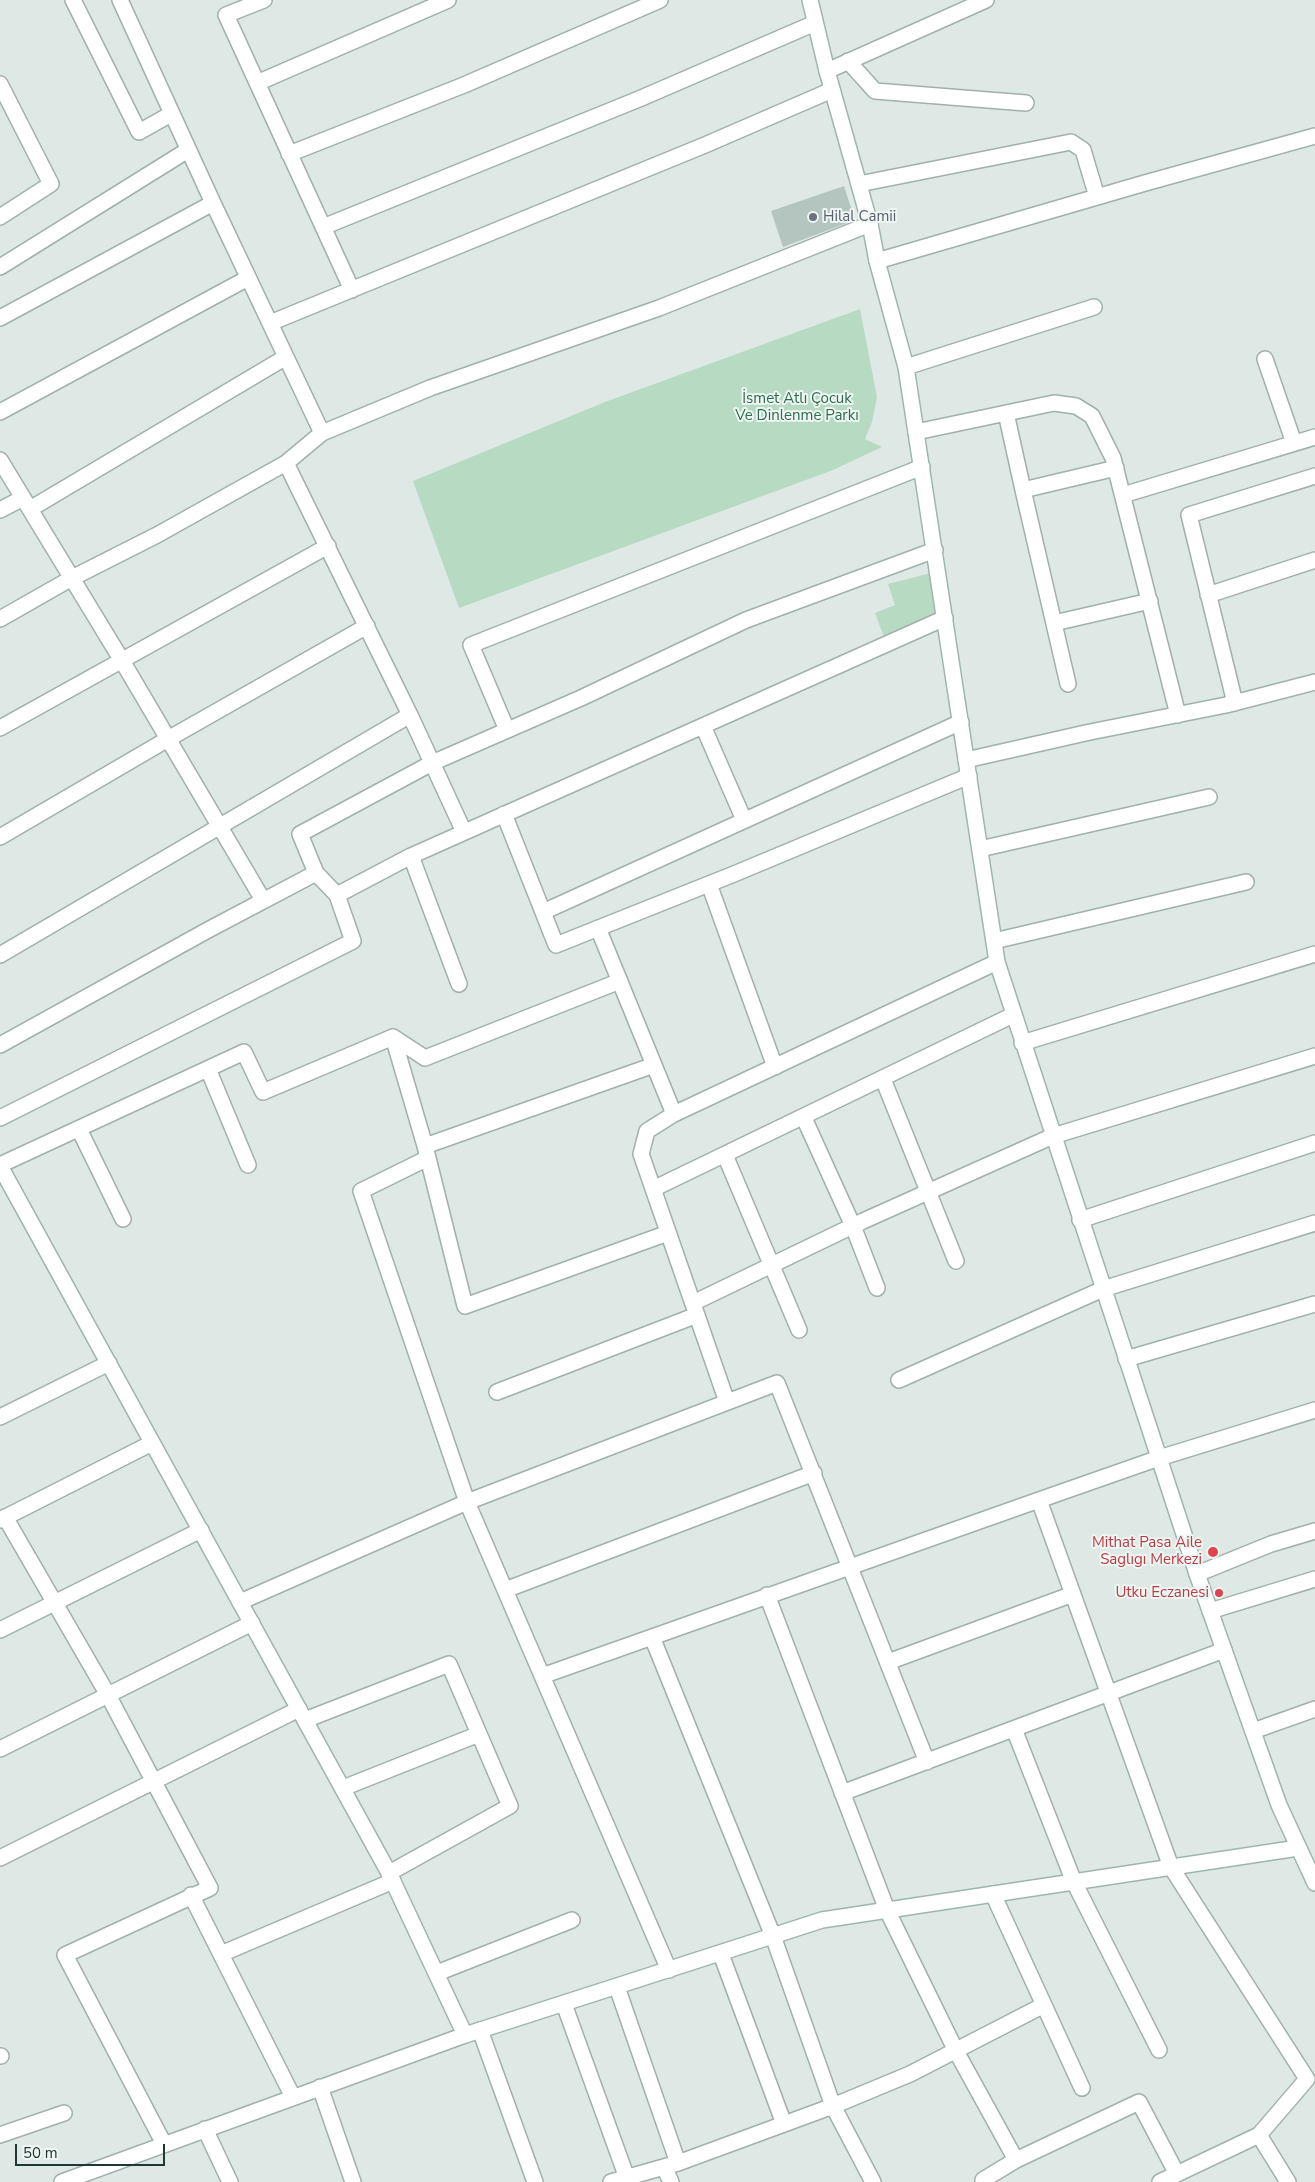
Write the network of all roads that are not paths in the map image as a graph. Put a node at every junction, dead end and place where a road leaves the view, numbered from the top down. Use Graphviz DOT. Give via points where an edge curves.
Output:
graph roads {
  1 [pos="72,0"];
  2 [pos="120,0"];
  3 [pos="264,0"];
  4 [pos="448,0"];
  5 [pos="660,0"];
  6 [pos="810,0"];
  7 [pos="986,0"];
  8 [pos="815,23"];
  9 [pos="848,61"];
  10 [pos="827,70"];
  11 [pos="257,83"];
  12 [pos="0,84"];
  13 [pos="832,90"];
  14 [pos="1026,103"];
  15 [pos="171,114"];
  16 [pos="1315,136"];
  17 [pos="188,150"];
  18 [pos="289,154"];
  19 [pos="859,184"];
  20 [pos="1097,197"];
  21 [pos="213,204"];
  22 [pos="0,217"];
  23 [pos="870,224"];
  24 [pos="323,227"];
  25 [pos="877,261"];
  26 [pos="0,266"];
  27 [pos="248,278"];
  28 [pos="352,290"];
  29 [pos="1094,306"];
  30 [pos="0,318"];
  31 [pos="270,323"];
  32 [pos="286,357"];
  33 [pos="1265,359"];
  34 [pos="906,367"];
  35 [pos="0,412"];
  36 [pos="1006,413"];
  37 [pos="916,432"];
  38 [pos="322,433"];
  39 [pos="1315,437"];
  40 [pos="1294,443"];
  41 [pos="0,460"];
  42 [pos="286,462"];
  43 [pos="922,467"];
  44 [pos="1116,468"];
  45 [pos="1315,476"];
  46 [pos="1023,490"];
  47 [pos="1123,495"];
  48 [pos="27,503"];
  49 [pos="0,510"];
  50 [pos="328,546"];
  51 [pos="935,550"];
  52 [pos="1315,560"];
  53 [pos="72,578"];
  54 [pos="1208,595"];
  55 [pos="1150,601"];
  56 [pos="945,618"];
  57 [pos="0,619"];
  58 [pos="1054,624"];
  59 [pos="367,626"];
  60 [pos="122,659"];
  61 [pos="1315,682"];
  62 [pos="1068,684"];
  63 [pos="1235,702"];
  64 [pos="1178,714"];
  65 [pos="410,715"];
  66 [pos="961,722"];
  67 [pos="703,726"];
  68 [pos="0,728"];
  69 [pos="508,730"];
  70 [pos="168,739"];
  71 [pos="966,760"];
  72 [pos="432,763"];
  73 [pos="969,776"];
  74 [pos="1209,797"];
  75 [pos="504,814"];
  76 [pos="744,820"];
  77 [pos="220,827"];
  78 [pos="464,832"];
  79 [pos="0,838"];
  80 [pos="980,849"];
  81 [pos="411,856"];
  82 [pos="316,873"];
  83 [pos="1246,882"];
  84 [pos="709,884"];
  85 [pos="337,895"];
  86 [pos="263,900"];
  87 [pos="543,912"];
  88 [pos="598,928"];
  89 [pos="994,941"];
  90 [pos="1315,954"];
  91 [pos="0,955"];
  92 [pos="997,962"];
  93 [pos="620,980"];
  94 [pos="458,984"];
  95 [pos="1013,1015"];
  96 [pos="393,1037"];
  97 [pos="1022,1043"];
  98 [pos="0,1045"];
  99 [pos="1315,1056"];
  100 [pos="654,1065"];
  101 [pos="776,1067"];
  102 [pos="208,1069"];
  103 [pos="883,1079"];
  104 [pos="674,1114"];
  105 [pos="0,1118"];
  106 [pos="804,1118"];
  107 [pos="80,1129"];
  108 [pos="1053,1136"];
  109 [pos="1315,1144"];
  110 [pos="427,1152"];
  111 [pos="725,1155"];
  112 [pos="0,1165"];
  113 [pos="248,1165"];
  114 [pos="653,1189"];
  115 [pos="929,1192"];
  116 [pos="123,1219"];
  117 [pos="1080,1220"];
  118 [pos="1315,1223"];
  119 [pos="853,1226"];
  120 [pos="668,1233"];
  121 [pos="956,1261"];
  122 [pos="773,1265"];
  123 [pos="876,1288"];
  124 [pos="1103,1289"];
  125 [pos="1315,1304"];
  126 [pos="695,1309"];
  127 [pos="799,1330"];
  128 [pos="1126,1360"];
  129 [pos="109,1363"];
  130 [pos="899,1380"];
  131 [pos="497,1392"];
  132 [pos="727,1402"];
  133 [pos="1315,1410"];
  134 [pos="0,1417"];
  135 [pos="152,1442"];
  136 [pos="1159,1458"];
  137 [pos="814,1473"];
  138 [pos="1039,1500"];
  139 [pos="467,1502"];
  140 [pos="3,1519"];
  141 [pos="201,1530"];
  142 [pos="1315,1531"];
  143 [pos="851,1565"];
  144 [pos="1197,1574"];
  145 [pos="1315,1579"];
  146 [pos="505,1590"];
  147 [pos="1073,1594"];
  148 [pos="767,1596"];
  149 [pos="240,1602"];
  150 [pos="54,1603"];
  151 [pos="1210,1611"];
  152 [pos="252,1623"];
  153 [pos="0,1630"];
  154 [pos="652,1637"];
  155 [pos="1224,1650"];
  156 [pos="888,1662"];
  157 [pos="542,1676"];
  158 [pos="1109,1693"];
  159 [pos="108,1695"];
  160 [pos="1315,1709"];
  161 [pos="302,1715"];
  162 [pos="1014,1729"];
  163 [pos="1253,1731"];
  164 [pos="479,1734"];
  165 [pos="0,1749"];
  166 [pos="927,1762"];
  167 [pos="153,1782"];
  168 [pos="343,1788"];
  169 [pos="842,1794"];
  170 [pos="1298,1848"];
  171 [pos="0,1858"];
  172 [pos="1171,1867"];
  173 [pos="391,1877"];
  174 [pos="1074,1882"];
  175 [pos="1315,1883"];
  176 [pos="993,1894"];
  177 [pos="192,1895"];
  178 [pos="887,1910"];
  179 [pos="572,1920"];
  180 [pos="773,1936"];
  181 [pos="221,1954"];
  182 [pos="721,1954"];
  183 [pos="669,1970"];
  184 [pos="436,1973"];
  185 [pos="617,1987"];
  186 [pos="564,2004"];
  187 [pos="1044,2006"];
  188 [pos="472,2033"];
  189 [pos="1159,2050"];
  190 [pos="956,2051"];
  191 [pos="320,2087"];
  192 [pos="1082,2088"];
  193 [pos="293,2097"];
  194 [pos="833,2106"];
  195 [pos="64,2113"];
  196 [pos="784,2124"];
  197 [pos="205,2129"];
  198 [pos="0,2135"];
  199 [pos="1259,2135"];
  200 [pos="164,2144"];
  201 [pos="1016,2160"];
  202 [pos="671,2165"];
  203 [pos="1177,2174"];
  204 [pos="627,2178"];
  205 [pos="1284,2180"];
  206 [pos="62,2182"];
  207 [pos="230,2182"];
  208 [pos="354,2182"];
  209 [pos="534,2182"];
  210 [pos="611,2182"];
  211 [pos="670,2182"];
  212 [pos="873,2182"];
  213 [pos="984,2182"];
  214 [pos="1160,2182"];
  1 -- 15 [label="street" via="139,132"];
  2 -- 15 [label="street"];
  3 -- 11 [label="street" via="226,15"];
  4 -- 11 [label="street"];
  5 -- 18 [label="street" via="464,85"];
  6 -- 8 [label="street"];
  7 -- 9 [label="street"];
  8 -- 10 [label="street"];
  8 -- 24 [label="street" via="639,100"];
  9 -- 10 [label="street"];
  9 -- 14 [label="street" via="875,91"];
  10 -- 13 [label="street"];
  11 -- 18 [label="street"];
  12 -- 22 [label="street" via="51,184"];
  13 -- 19 [label="street"];
  13 -- 28 [label="street"];
  15 -- 17 [label="street"];
  16 -- 20 [label="street"];
  17 -- 21 [label="street"];
  17 -- 26 [label="street"];
  18 -- 24 [label="street"];
  19 -- 20 [label="street" via="1071,142 1083,150"];
  19 -- 23 [label="street"];
  20 -- 25 [label="street"];
  21 -- 27 [label="street"];
  21 -- 30 [label="street"];
  23 -- 25 [label="street"];
  23 -- 38 [label="street" via="659,308 430,388"];
  24 -- 28 [label="street"];
  25 -- 34 [label="street"];
  27 -- 31 [label="street"];
  27 -- 35 [label="street"];
  28 -- 31 [label="street"];
  29 -- 34 [label="street"];
  31 -- 32 [label="street"];
  32 -- 38 [label="street"];
  32 -- 48 [label="street"];
  33 -- 40 [label="street"];
  34 -- 37 [label="street"];
  36 -- 37 [label="street"];
  36 -- 44 [label="street" via="1054,403 1076,406 1092,416"];
  36 -- 46 [label="street"];
  37 -- 43 [label="street"];
  38 -- 42 [label="street"];
  39 -- 40 [label="street"];
  40 -- 47 [label="street"];
  41 -- 48 [label="street"];
  42 -- 50 [label="street"];
  42 -- 53 [label="street" via="157,535"];
  43 -- 51 [label="street"];
  43 -- 69 [label="street" via="471,645"];
  44 -- 46 [label="street"];
  44 -- 47 [label="street"];
  45 -- 54 [label="street" via="1189,515"];
  46 -- 58 [label="street"];
  47 -- 55 [label="street"];
  48 -- 49 [label="street"];
  48 -- 53 [label="street"];
  50 -- 59 [label="street"];
  50 -- 60 [label="street"];
  51 -- 56 [label="street"];
  51 -- 69 [label="street" via="746,620"];
  52 -- 54 [label="street"];
  53 -- 57 [label="street"];
  53 -- 60 [label="street"];
  54 -- 63 [label="street"];
  55 -- 58 [label="street"];
  55 -- 64 [label="street"];
  56 -- 66 [label="street"];
  56 -- 67 [label="street"];
  58 -- 62 [label="street"];
  59 -- 65 [label="street"];
  59 -- 70 [label="street"];
  60 -- 68 [label="street"];
  60 -- 70 [label="street"];
  61 -- 63 [label="street"];
  63 -- 64 [label="street"];
  64 -- 71 [label="street"];
  65 -- 72 [label="street"];
  65 -- 77 [label="street"];
  66 -- 71 [label="street"];
  66 -- 76 [label="street"];
  67 -- 75 [label="street"];
  67 -- 76 [label="street"];
  69 -- 72 [label="street"];
  70 -- 77 [label="street"];
  70 -- 79 [label="street"];
  71 -- 73 [label="street"];
  72 -- 78 [label="street"];
  72 -- 82 [label="street" via="300,834"];
  73 -- 80 [label="street"];
  73 -- 84 [label="street"];
  74 -- 80 [label="street"];
  75 -- 78 [label="street"];
  75 -- 87 [label="street"];
  76 -- 87 [label="street"];
  77 -- 86 [label="street"];
  77 -- 91 [label="street"];
  78 -- 81 [label="street"];
  80 -- 89 [label="street"];
  81 -- 85 [label="street"];
  81 -- 94 [label="street"];
  82 -- 85 [label="street"];
  82 -- 86 [label="street"];
  83 -- 89 [label="street"];
  84 -- 88 [label="street"];
  84 -- 101 [label="street"];
  85 -- 105 [label="street" via="353,941"];
  86 -- 98 [label="street"];
  87 -- 88 [label="street" via="556,945"];
  88 -- 93 [label="street"];
  89 -- 92 [label="street"];
  90 -- 97 [label="street"];
  92 -- 95 [label="street"];
  92 -- 101 [label="street"];
  93 -- 96 [label="street" via="425,1058"];
  93 -- 100 [label="street"];
  95 -- 97 [label="street"];
  95 -- 103 [label="street"];
  96 -- 102 [label="street" via="264,1092 244,1052"];
  96 -- 110 [label="street"];
  97 -- 108 [label="street"];
  99 -- 108 [label="street"];
  100 -- 104 [label="street"];
  100 -- 110 [label="street"];
  101 -- 104 [label="street"];
  102 -- 107 [label="street"];
  102 -- 113 [label="street"];
  103 -- 106 [label="street"];
  103 -- 115 [label="street"];
  104 -- 114 [label="street" via="647,1131 641,1154"];
  106 -- 111 [label="street"];
  106 -- 119 [label="street"];
  107 -- 112 [label="street"];
  107 -- 116 [label="street"];
  108 -- 115 [label="street"];
  108 -- 117 [label="street"];
  109 -- 117 [label="street"];
  110 -- 120 [label="street" via="465,1306"];
  110 -- 139 [label="street" via="361,1191"];
  111 -- 114 [label="street"];
  111 -- 122 [label="street"];
  112 -- 129 [label="street"];
  114 -- 120 [label="street"];
  115 -- 119 [label="street"];
  115 -- 121 [label="street"];
  117 -- 124 [label="street"];
  118 -- 124 [label="street"];
  119 -- 122 [label="street"];
  119 -- 123 [label="street"];
  120 -- 126 [label="street"];
  122 -- 126 [label="street"];
  122 -- 127 [label="street"];
  124 -- 128 [label="street"];
  124 -- 130 [label="street"];
  125 -- 128 [label="street"];
  126 -- 131 [label="street"];
  126 -- 132 [label="street"];
  128 -- 136 [label="street"];
  129 -- 134 [label="street"];
  129 -- 135 [label="street"];
  132 -- 137 [label="street" via="777,1383"];
  132 -- 139 [label="street"];
  133 -- 136 [label="street"];
  135 -- 140 [label="street"];
  135 -- 141 [label="street"];
  136 -- 138 [label="street"];
  136 -- 144 [label="street"];
  137 -- 143 [label="street"];
  137 -- 146 [label="street"];
  138 -- 143 [label="street"];
  138 -- 147 [label="street"];
  139 -- 146 [label="street"];
  139 -- 149 [label="street"];
  140 -- 150 [label="street"];
  141 -- 149 [label="street"];
  141 -- 150 [label="street"];
  142 -- 144 [label="street" via="1271,1544"];
  143 -- 148 [label="street"];
  143 -- 156 [label="street"];
  144 -- 151 [label="street"];
  145 -- 151 [label="street"];
  146 -- 157 [label="street"];
  147 -- 156 [label="street"];
  147 -- 158 [label="street"];
  148 -- 154 [label="street"];
  148 -- 169 [label="street"];
  149 -- 152 [label="street"];
  150 -- 153 [label="street"];
  150 -- 159 [label="street"];
  151 -- 155 [label="street"];
  152 -- 159 [label="street"];
  152 -- 161 [label="street"];
  154 -- 157 [label="street"];
  154 -- 180 [label="street"];
  155 -- 158 [label="street"];
  155 -- 163 [label="street"];
  156 -- 166 [label="street"];
  157 -- 183 [label="street"];
  158 -- 162 [label="street"];
  158 -- 172 [label="street"];
  159 -- 165 [label="street"];
  159 -- 167 [label="street"];
  160 -- 163 [label="street"];
  161 -- 164 [label="street" via="449,1664"];
  161 -- 167 [label="street"];
  161 -- 168 [label="street"];
  162 -- 166 [label="street"];
  162 -- 174 [label="street"];
  163 -- 170 [label="street"];
  164 -- 168 [label="street"];
  164 -- 173 [label="street" via="510,1806"];
  166 -- 169 [label="street"];
  167 -- 171 [label="street"];
  167 -- 177 [label="street" via="210,1888"];
  168 -- 173 [label="street"];
  169 -- 178 [label="street"];
  170 -- 172 [label="street"];
  170 -- 175 [label="street"];
  172 -- 174 [label="street"];
  172 -- 199 [label="street" via="1307,2079"];
  173 -- 181 [label="street"];
  173 -- 184 [label="street"];
  174 -- 176 [label="street"];
  174 -- 189 [label="street"];
  176 -- 178 [label="street"];
  176 -- 187 [label="street"];
  177 -- 181 [label="street"];
  177 -- 200 [label="street" via="65,1955"];
  178 -- 180 [label="street" via="822,1920"];
  178 -- 190 [label="street"];
  179 -- 184 [label="street"];
  180 -- 182 [label="street"];
  180 -- 194 [label="street"];
  181 -- 193 [label="street"];
  182 -- 183 [label="street"];
  182 -- 196 [label="street"];
  183 -- 185 [label="street"];
  184 -- 188 [label="street"];
  185 -- 186 [label="street"];
  185 -- 202 [label="street"];
  186 -- 188 [label="street"];
  186 -- 204 [label="street"];
  187 -- 190 [label="street"];
  187 -- 192 [label="street"];
  188 -- 191 [label="street"];
  188 -- 209 [label="street"];
  190 -- 194 [label="street"];
  190 -- 201 [label="street"];
  191 -- 193 [label="street"];
  191 -- 208 [label="street"];
  193 -- 197 [label="street"];
  194 -- 196 [label="street"];
  194 -- 212 [label="street"];
  195 -- 198 [label="street"];
  196 -- 202 [label="street"];
  197 -- 200 [label="street"];
  197 -- 207 [label="street"];
  199 -- 203 [label="street"];
  199 -- 205 [label="street"];
  200 -- 206 [label="street"];
  201 -- 203 [label="street" via="1139,2102"];
  201 -- 213 [label="street"];
  202 -- 204 [label="street"];
  202 -- 211 [label="street"];
  203 -- 214 [label="street"];
  204 -- 210 [label="street"];
}
